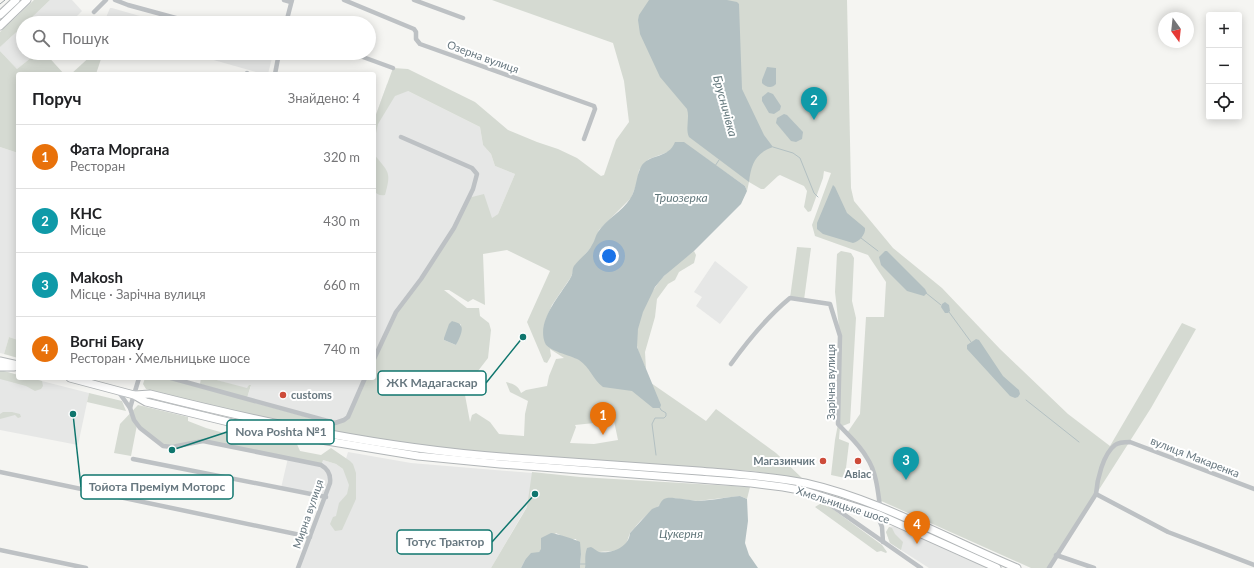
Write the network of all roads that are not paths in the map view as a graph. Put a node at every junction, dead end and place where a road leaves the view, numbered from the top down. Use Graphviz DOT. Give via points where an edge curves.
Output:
graph roads {
  1 [pos="16,0"];
  2 [pos="28,0"];
  3 [pos="106,0"];
  4 [pos="115,0"];
  5 [pos="284,0"];
  6 [pos="344,0"];
  7 [pos="414,0"];
  8 [pos="292,1"];
  9 [pos="94,12"];
  10 [pos="0,15"];
  11 [pos="168,16"];
  12 [pos="288,16"];
  13 [pos="463,18"];
  14 [pos="0,26"];
  15 [pos="278,60"];
  16 [pos="371,60"];
  17 [pos="393,68"];
  18 [pos="275,72"];
  19 [pos="401,137"];
  20 [pos="584,139"];
  21 [pos="376,355"];
  22 [pos="4,362"];
  23 [pos="731,364"];
  24 [pos="16,365"];
  25 [pos="16,366"];
  26 [pos="0,368"];
  27 [pos="78,380"];
  28 [pos="138,380"];
  29 [pos="178,380"];
  30 [pos="197,380"];
  31 [pos="364,380"];
  32 [pos="196,385"];
  33 [pos="117,390"];
  34 [pos="134,395"];
  35 [pos="130,408"];
  36 [pos="133,458"];
  37 [pos="0,472"];
  38 [pos="751,479"];
  39 [pos="1254,488"];
  40 [pos="815,494"];
  41 [pos="1096,494"];
  42 [pos="326,497"];
  43 [pos="880,507"];
  44 [pos="877,514"];
  45 [pos="310,537"];
  46 [pos="883,542"];
  47 [pos="0,550"];
  48 [pos="1056,555"];
  49 [pos="1254,565"];
  50 [pos="86,568"];
  51 [pos="298,568"];
  52 [pos="921,568"];
  53 [pos="998,568"];
  54 [pos="1017,568"];
  55 [pos="1049,568"];
  56 [pos="1094,568"];
  1 -- 10 [label="highway"];
  2 -- 14 [label="highway"];
  3 -- 9 [label="street"];
  4 -- 11 [label="street"];
  5 -- 8 [label="street"];
  6 -- 20 [label="street, Озерна вулиця" via="414,29 420,44 594,106 596,109"];
  7 -- 13 [label="street"];
  8 -- 12 [label="street"];
  15 -- 18 [label="street"];
  16 -- 17 [label="street"];
  19 -- 21 [label="street" via="472,168 477,174 473,189 454,228 396,312"];
  22 -- 24 [label="highway"];
  23 -- 43 [label="street, Зарічна вулиця" via="753,334 790,298 830,304 840,336 838,424 862,449 870,463"];
  25 -- 26 [label="highway"];
  27 -- 33 [label="highway"];
  28 -- 34 [label="street"];
  29 -- 32 [label="street"];
  30 -- 32 [label="street"];
  31 -- 32 [label="street" via="348,416 335,422"];
  33 -- 34 [label="highway"];
  33 -- 35 [label="street, Мирна вулиця"];
  34 -- 35 [label="street"];
  34 -- 38 [label="highway" via="150,394 248,418 419,448"];
  35 -- 42 [label="street, Мирна вулиця" via="140,428 163,446 172,447 203,441 321,465 330,477"];
  36 -- 42 [label="street"];
  37 -- 45 [label="street"];
  38 -- 40 [label="highway, Хмельницьке шосе"];
  38 -- 43 [label="highway, Хмельницьке шосе" via="805,483"];
  39 -- 41 [label="street, вулиця Макаренка" via="1130,442 1123,442 1113,446 1103,463"];
  40 -- 44 [label="highway, Хмельницьке шосе"];
  40 -- 46 [label="street"];
  41 -- 48 [label="street"];
  41 -- 49 [label="street" via="1168,532"];
  42 -- 45 [label="street, Мирна вулиця"];
  43 -- 44 [label="highway"];
  43 -- 54 [label="highway, Хмельницьке шосе"];
  44 -- 46 [label="street" via="882,527"];
  44 -- 53 [label="highway, Хмельницьке шосе"];
  45 -- 51 [label="street, Мирна вулиця"];
  46 -- 52 [label="street"];
  47 -- 50 [label="street"];
  48 -- 55 [label="street"];
  48 -- 56 [label="street"];
}
